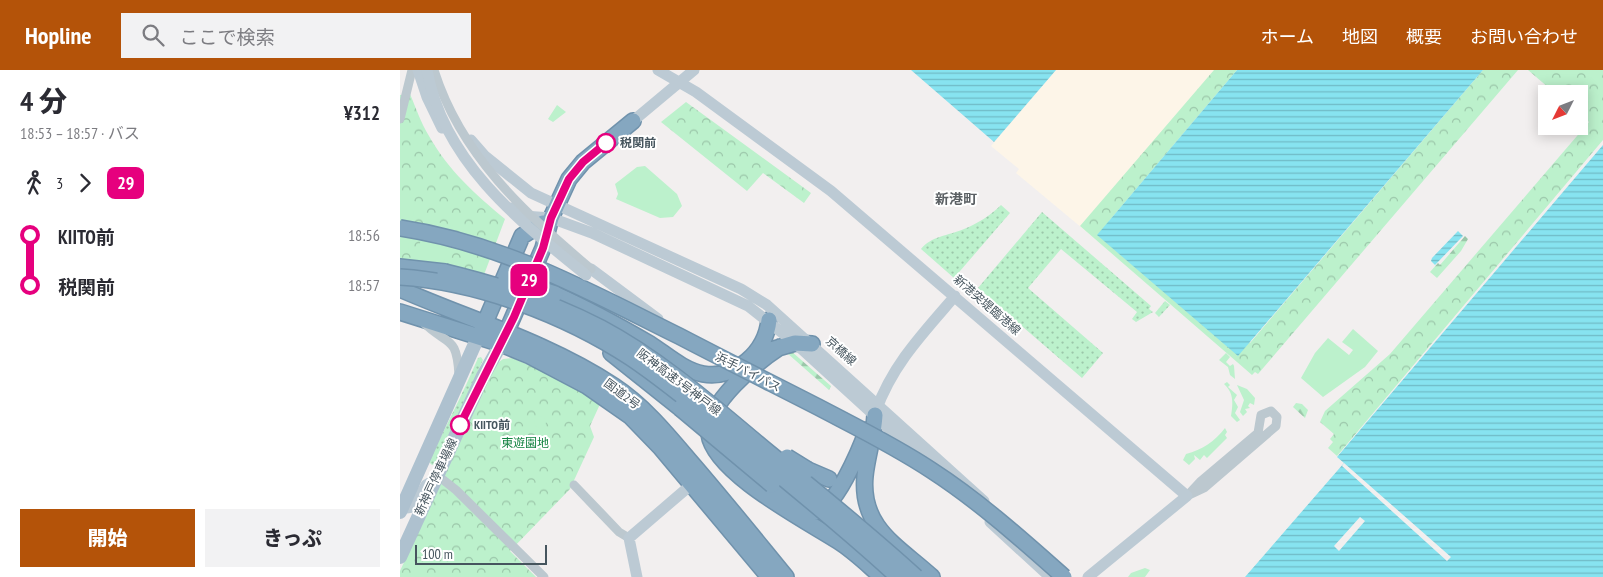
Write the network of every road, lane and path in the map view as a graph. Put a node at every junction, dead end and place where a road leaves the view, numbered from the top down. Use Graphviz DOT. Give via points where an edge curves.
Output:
graph roads {
  1 [pos="407,70"];
  2 [pos="412,70"];
  3 [pos="418,70"];
  4 [pos="427,70"];
  5 [pos="435,70"];
  6 [pos="658,70"];
  7 [pos="694,70"];
  8 [pos="680,83"];
  9 [pos="400,100"];
  10 [pos="400,118"];
  11 [pos="633,121"];
  12 [pos="557,204"];
  13 [pos="551,218"];
  14 [pos="400,230"];
  15 [pos="400,267"];
  16 [pos="591,269"];
  17 [pos="445,272"];
  18 [pos="400,277"];
  19 [pos="400,289"];
  20 [pos="955,296"];
  21 [pos="400,312"];
  22 [pos="543,314"];
  23 [pos="422,320"];
  24 [pos="769,320"];
  25 [pos="481,331"];
  26 [pos="767,337"];
  27 [pos="504,338"];
  28 [pos="682,342"];
  29 [pos="812,344"];
  30 [pos="788,345"];
  31 [pos="762,353"];
  32 [pos="716,356"];
  33 [pos="751,364"];
  34 [pos="459,381"];
  35 [pos="708,402"];
  36 [pos="877,410"];
  37 [pos="436,477"];
  38 [pos="829,479"];
  39 [pos="692,484"];
  40 [pos="574,485"];
  41 [pos="767,489"];
  42 [pos="1188,496"];
  43 [pos="401,508"];
  44 [pos="629,538"];
  45 [pos="400,557"];
  46 [pos="544,577"];
  47 [pos="637,577"];
  48 [pos="769,577"];
  49 [pos="786,577"];
  50 [pos="882,577"];
  51 [pos="898,577"];
  52 [pos="916,577"];
  53 [pos="932,577"];
  54 [pos="1050,577"];
  55 [pos="1059,577"];
  56 [pos="1066,577"];
  57 [pos="1088,577"];
  1 -- 9 [label="street"];
  2 -- 10 [label="street"];
  3 -- 13 [label="street, 京橋線" via="444,132 481,178 524,216"];
  4 -- 28 [label="street, bridge" via="438,109 452,138 496,196 586,276"];
  5 -- 12 [label="street, 京橋線" via="449,105 478,148 531,193"];
  5 -- 16 [label="street, bridge" via="452,116 481,161 530,214"];
  6 -- 8 [label="street, 新港突堤臨港線"];
  7 -- 8 [label="street"];
  8 -- 11 [label="street"];
  8 -- 20 [label="street, 新港突堤臨港線" via="826,187"];
  11 -- 12 [label="highway" via="579,166"];
  12 -- 13 [label="highway"];
  12 -- 29 [label="street, 京橋線" via="741,289 775,311"];
  13 -- 24 [label="street, 京橋線" via="592,233 731,296"];
  13 -- 25 [label="highway" via="522,236"];
  13 -- 27 [label="highway" via="543,248"];
  14 -- 28 [label="highway, 浜手バイパス, bridge" via="439,238 518,263"];
  14 -- 32 [label="highway, 浜手バイパス, bridge" via="440,234 519,259"];
  15 -- 17 [label="highway, 阪神高速3号神戸線"];
  16 -- 32 [label="street, bridge" via="654,316"];
  17 -- 33 [label="highway, bridge" via="486,275 555,294 600,315 681,365 704,374 724,374"];
  17 -- 35 [label="highway, 阪神高速3号神戸線, bridge" via="521,293 584,319 636,349"];
  18 -- 22 [label="highway, 阪神高速3号神戸線, bridge" via="473,290"];
  19 -- 25 [label="highway, 国道2号"];
  20 -- 36 [label="street" via="900,362"];
  20 -- 42 [label="street, 新港突堤臨港線"];
  21 -- 23 [label="highway, 国道2号"];
  22 -- 41 [label="highway, bridge" via="626,364"];
  22 -- 51 [label="highway, 阪神高速3号神戸線, bridge" via="597,338 646,369 807,498"];
  23 -- 25 [label="highway, 国道2号"];
  23 -- 34 [label="street" via="433,333 452,344 457,352"];
  24 -- 26 [label="highway"];
  24 -- 30 [label="street, 京橋線"];
  25 -- 27 [label="highway, 国道2号"];
  25 -- 34 [label="main road, 新神戸停車場線"];
  26 -- 31 [label="highway"];
  26 -- 33 [label="highway"];
  27 -- 37 [label="main road, 新神戸停車場線"];
  27 -- 39 [label="highway, 国道2号" via="564,372 630,416"];
  27 -- 49 [label="highway, 国道2号" via="576,364 636,403 669,436"];
  28 -- 55 [label="highway, 浜手バイパス, bridge" via="839,422 928,472 979,508"];
  29 -- 30 [label="highway"];
  29 -- 36 [label="street, 京橋線"];
  30 -- 31 [label="highway"];
  30 -- 33 [label="highway"];
  30 -- 36 [label="street, 京橋線"];
  31 -- 33 [label="highway"];
  32 -- 56 [label="highway, 浜手バイパス, bridge" via="883,441 930,469 992,515"];
  33 -- 41 [label="highway" via="716,406 709,422 709,435 718,455"];
  34 -- 43 [label="main road, 新神戸停車場線"];
  35 -- 38 [label="highway, bridge" via="784,455"];
  35 -- 52 [label="highway, 阪神高速3号神戸線, bridge"];
  36 -- 41 [label="highway" via="832,502 825,509 808,511"];
  36 -- 53 [label="highway" via="865,475 866,507 879,530"];
  36 -- 54 [label="street, 京橋線"];
  36 -- 56 [label="street, 京橋線"];
  37 -- 43 [label="main road" via="429,474 422,477"];
  37 -- 45 [label="main road, 新神戸停車場線"];
  37 -- 46 [label="street" via="456,490"];
  39 -- 44 [label="street"];
  39 -- 48 [label="highway, 国道2号"];
  40 -- 44 [label="street" via="619,532"];
  41 -- 50 [label="highway"];
  42 -- 42 [label="street" via="1258,433 1262,413 1276,414 1278,421 1273,429 1204,488"];
  42 -- 57 [label="street"];
  44 -- 47 [label="street"];
}
